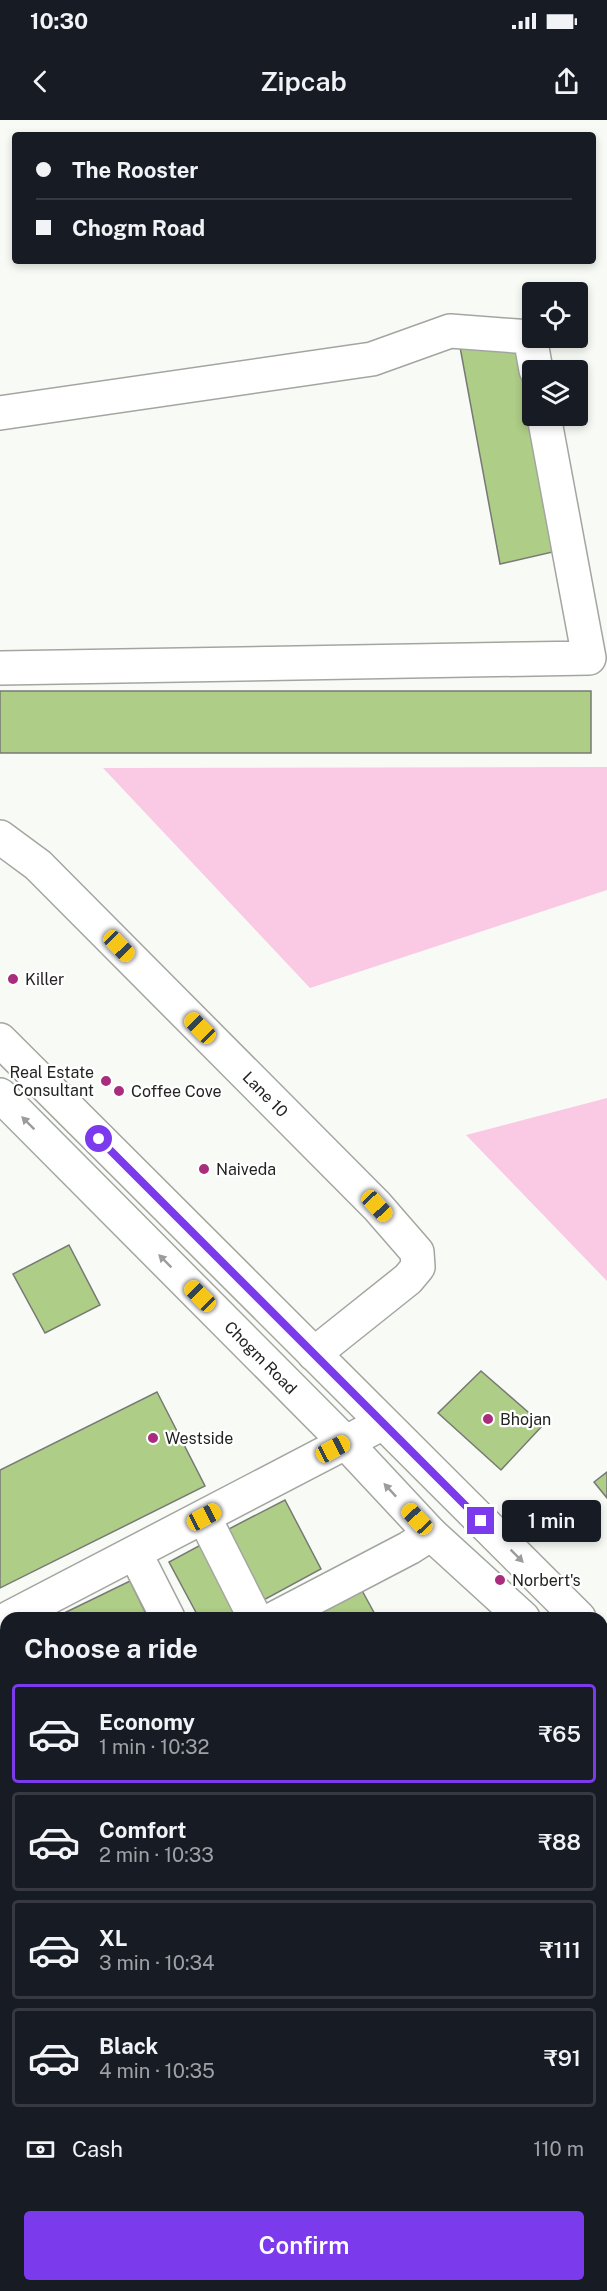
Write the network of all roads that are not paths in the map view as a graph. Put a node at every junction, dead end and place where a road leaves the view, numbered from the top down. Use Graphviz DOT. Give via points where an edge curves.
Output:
graph roads {
  1 [pos="534,360"];
  2 [pos="0,413"];
  3 [pos="546,426"];
  4 [pos="0,668"];
  5 [pos="0,837"];
  6 [pos="0,1040"];
  7 [pos="0,1095"];
  8 [pos="314,1354"];
  9 [pos="383,1423"];
  10 [pos="346,1443"];
  11 [pos="204,1517"];
  12 [pos="431,1534"];
  13 [pos="135,1552"];
  14 [pos="20,1612"];
  15 [pos="165,1612"];
  16 [pos="252,1612"];
  17 [pos="286,1612"];
  18 [pos="516,1612"];
  19 [pos="573,1612"];
  1 -- 2 [label="main road" via="530,337 450,331 372,359"];
  3 -- 4 [label="main road" via="589,658"];
  5 -- 8 [label="main road, Lane 10" via="38,865 377,1206 417,1252 418,1267 408,1279"];
  6 -- 8 [label="main road"];
  10 -- 7 [label="main road, Chogm Road, one-way"];
  8 -- 9 [label="main road"];
  9 -- 10 [label="main road"];
  9 -- 19 [label="main road, one-way"];
  10 -- 11 [label="main road"];
  12 -- 10 [label="main road, Chogm Road, one-way"];
  11 -- 13 [label="main road"];
  11 -- 16 [label="main road"];
  12 -- 17 [label="main road"];
  12 -- 18 [label="main road, Chogm Road"];
  13 -- 14 [label="main road"];
  13 -- 15 [label="main road"];
}
